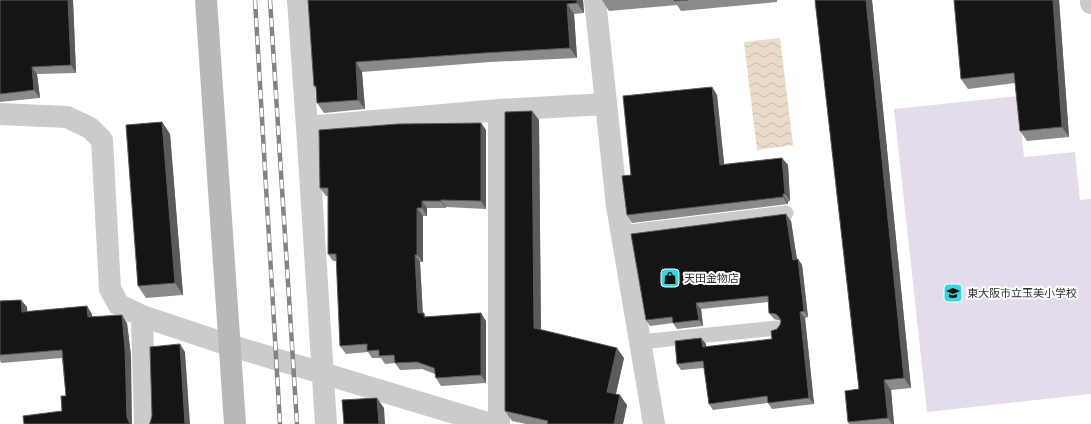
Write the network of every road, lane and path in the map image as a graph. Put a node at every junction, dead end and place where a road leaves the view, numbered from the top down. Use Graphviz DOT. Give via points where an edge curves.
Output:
graph roads {
  1 [pos="206,0"];
  2 [pos="298,0"];
  3 [pos="596,0"];
  4 [pos="1091,0"];
  5 [pos="1091,4"];
  6 [pos="606,104"];
  7 [pos="499,110"];
  8 [pos="0,114"];
  9 [pos="307,127"];
  10 [pos="786,213"];
  11 [pos="621,233"];
  12 [pos="142,316"];
  13 [pos="776,328"];
  14 [pos="640,342"];
  15 [pos="229,345"];
  16 [pos="323,374"];
  17 [pos="145,424"];
  18 [pos="234,424"];
  19 [pos="326,424"];
  20 [pos="491,424"];
  21 [pos="498,424"];
  22 [pos="654,424"];
  1 -- 15 [label="street"];
  2 -- 9 [label="street"];
  3 -- 6 [label="street"];
  4 -- 5 [label="street"];
  6 -- 7 [label="street"];
  6 -- 11 [label="street"];
  7 -- 9 [label="street"];
  7 -- 21 [label="street"];
  8 -- 12 [label="street" via="67,117 90,128 102,140 110,289 119,305"];
  9 -- 16 [label="street"];
  10 -- 11 [label="lane"];
  11 -- 14 [label="street"];
  12 -- 15 [label="street"];
  12 -- 17 [label="street"];
  13 -- 14 [label="lane"];
  14 -- 22 [label="street"];
  15 -- 16 [label="street"];
  15 -- 18 [label="street"];
  16 -- 19 [label="street"];
  16 -- 20 [label="street"];
}
